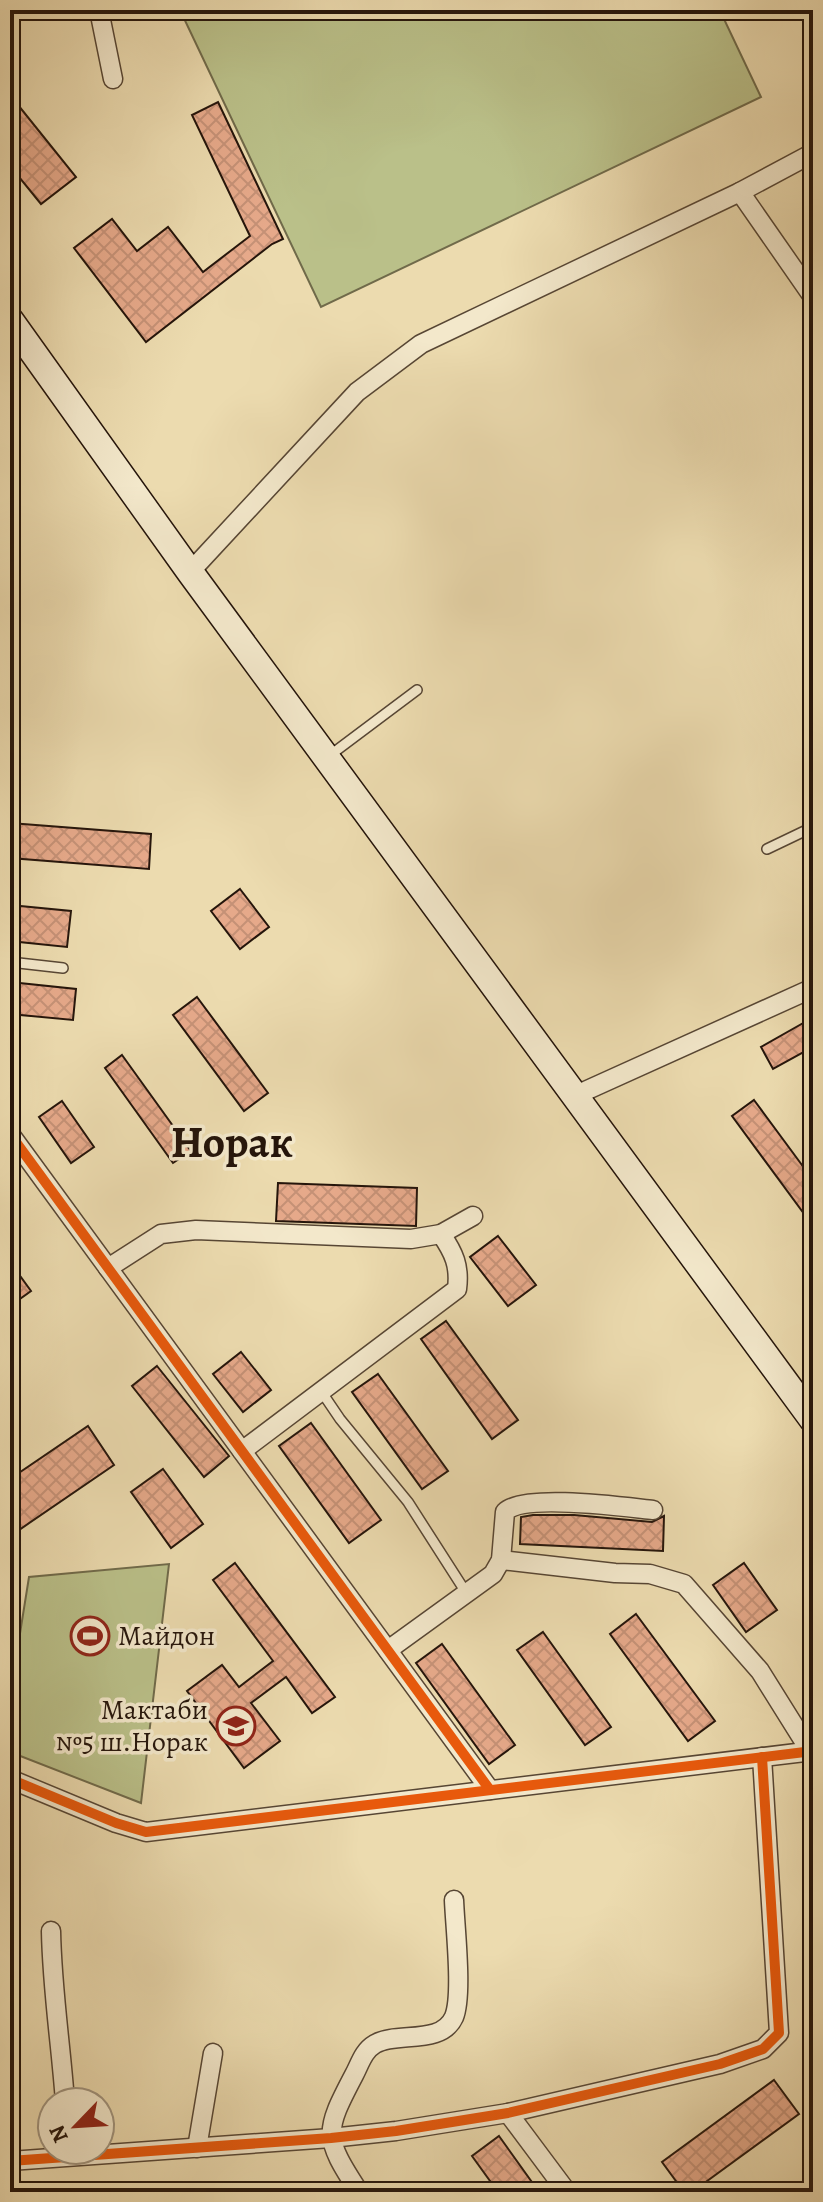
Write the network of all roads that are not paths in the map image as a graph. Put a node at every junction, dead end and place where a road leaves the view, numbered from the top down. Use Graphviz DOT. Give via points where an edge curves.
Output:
graph roads {
  1 [pos="99,10"];
  2 [pos="113,79"];
  3 [pos="813,134"];
  4 [pos="807,156"];
  5 [pos="740,192"];
  6 [pos="813,297"];
  7 [pos="12,327"];
  8 [pos="190,572"];
  9 [pos="417,690"];
  10 [pos="327,758"];
  11 [pos="813,827"];
  12 [pos="767,849"];
  13 [pos="10,962"];
  14 [pos="63,968"];
  15 [pos="813,988"];
  16 [pos="574,1096"];
  17 [pos="10,1134"];
  18 [pos="473,1216"];
  19 [pos="441,1234"];
  20 [pos="108,1268"];
  21 [pos="321,1391"];
  22 [pos="813,1420"];
  23 [pos="242,1451"];
  24 [pos="653,1510"];
  25 [pos="501,1560"];
  26 [pos="467,1594"];
  27 [pos="388,1650"];
  28 [pos="812,1751"];
  29 [pos="762,1757"];
  30 [pos="10,1779"];
  31 [pos="490,1790"];
  32 [pos="454,1900"];
  33 [pos="51,1931"];
  34 [pos="213,2053"];
  35 [pos="64,2086"];
  36 [pos="508,2113"];
  37 [pos="331,2138"];
  38 [pos="197,2148"];
  39 [pos="116,2152"];
  40 [pos="36,2158"];
  41 [pos="10,2161"];
  42 [pos="359,2192"];
  43 [pos="567,2192"];
  1 -- 2 [label="street"];
  3 -- 4 [label="street"];
  4 -- 5 [label="street"];
  5 -- 6 [label="street"];
  5 -- 8 [label="street" via="421,344 357,392"];
  7 -- 8 [label="main road"];
  8 -- 10 [label="main road"];
  9 -- 10 [label="lane"];
  10 -- 16 [label="main road"];
  11 -- 12 [label="lane"];
  13 -- 14 [label="lane"];
  15 -- 16 [label="street"];
  16 -- 22 [label="main road"];
  17 -- 20 [label="street"];
  18 -- 19 [label="street"];
  19 -- 20 [label="street" via="411,1239 196,1230 161,1234"];
  19 -- 21 [label="street" via="459,1270 457,1289"];
  20 -- 23 [label="street"];
  21 -- 23 [label="street"];
  21 -- 26 [label="lane" via="408,1502"];
  23 -- 27 [label="street"];
  24 -- 25 [label="street" via="511,1506 505,1512"];
  25 -- 26 [label="street" via="493,1574"];
  25 -- 28 [label="street" via="650,1574 684,1584 760,1671"];
  26 -- 27 [label="street"];
  27 -- 31 [label="street"];
  28 -- 29 [label="street"];
  29 -- 31 [label="street"];
  29 -- 36 [label="street" via="779,2033 763,2049 720,2064"];
  30 -- 31 [label="street" via="146,1832"];
  32 -- 37 [label="street" via="454,2018 444,2029 375,2044 364,2054 336,2107"];
  33 -- 35 [label="street"];
  34 -- 38 [label="street"];
  36 -- 37 [label="street"];
  36 -- 43 [label="street"];
  37 -- 38 [label="street"];
  37 -- 42 [label="street"];
  38 -- 39 [label="street"];
  40 -- 41 [label="street"];
}
